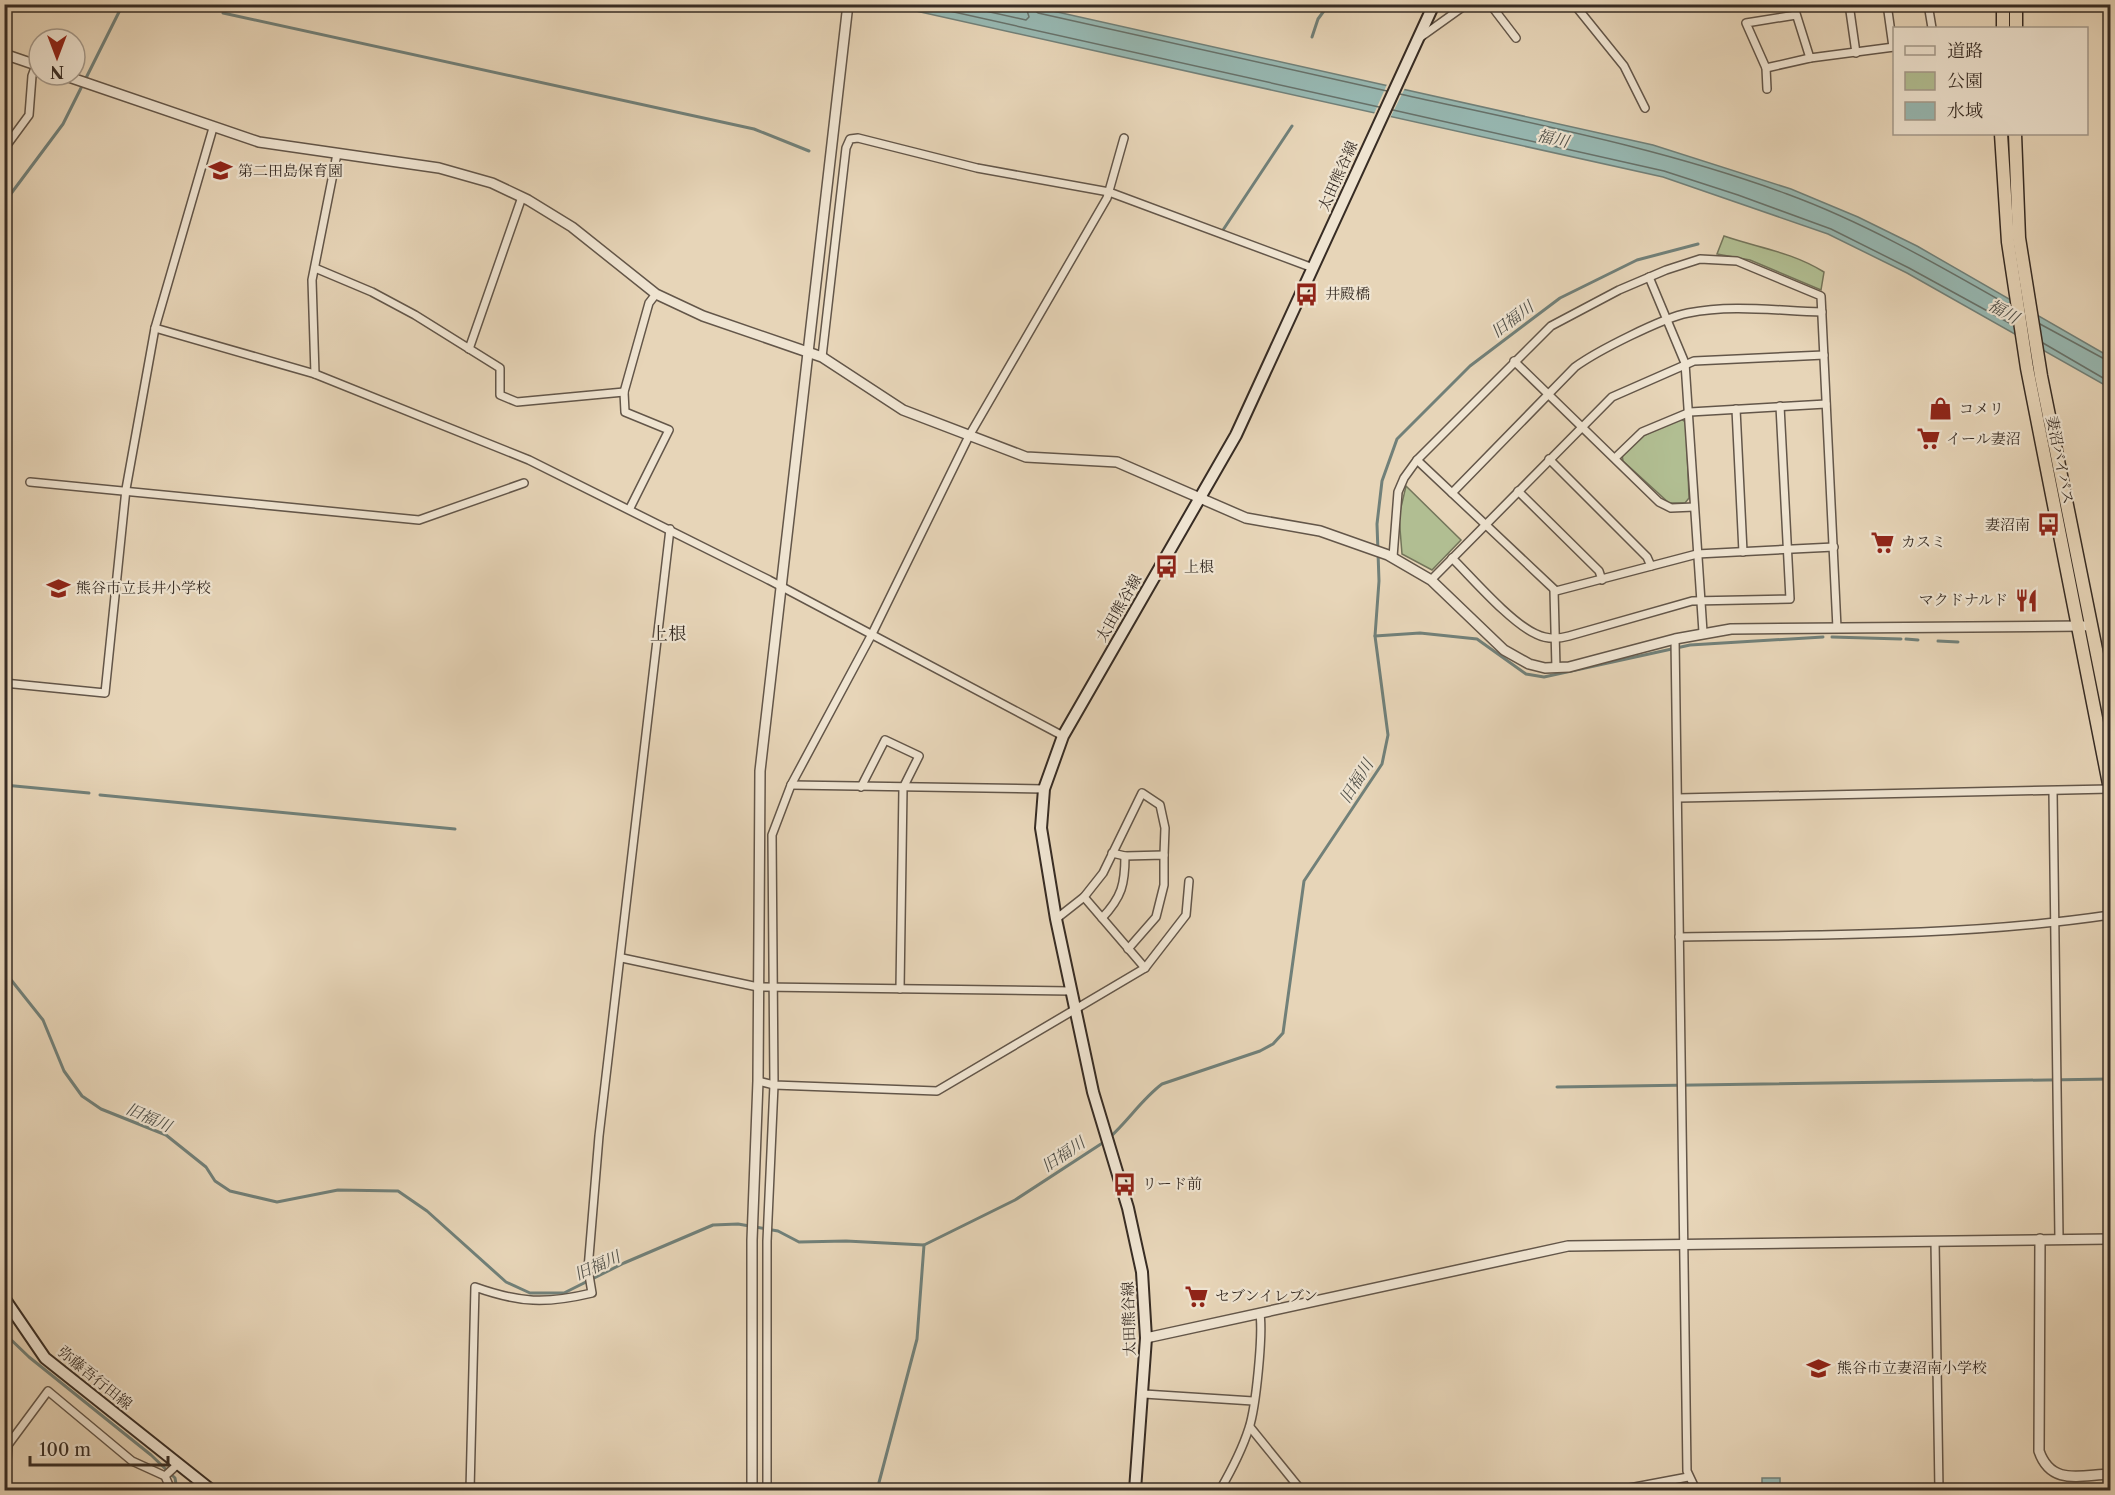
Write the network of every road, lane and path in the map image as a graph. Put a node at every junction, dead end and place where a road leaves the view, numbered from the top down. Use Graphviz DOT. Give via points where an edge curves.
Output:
graph roads {
  1 [pos="848,4"];
  2 [pos="1434,4"];
  3 [pos="1467,4"];
  4 [pos="1490,4"];
  5 [pos="1574,4"];
  6 [pos="1793,4"];
  7 [pos="1849,4"];
  8 [pos="1887,4"];
  9 [pos="1929,4"];
  10 [pos="2003,4"];
  11 [pos="2016,4"];
  12 [pos="1796,15"];
  13 [pos="1932,27"];
  14 [pos="2002,27"];
  15 [pos="2016,27"];
  16 [pos="1516,38"];
  17 [pos="1418,39"];
  18 [pos="1893,41"];
  19 [pos="1893,47"];
  20 [pos="1856,53"];
  21 [pos="4,54"];
  22 [pos="1810,58"];
  23 [pos="27,62"];
  24 [pos="1766,68"];
  25 [pos="87,85"];
  26 [pos="31,87"];
  27 [pos="1767,89"];
  28 [pos="1645,108"];
  29 [pos="213,128"];
  30 [pos="2001,135"];
  31 [pos="2015,135"];
  32 [pos="1124,138"];
  33 [pos="4,149"];
  34 [pos="337,154"];
  35 [pos="1109,192"];
  36 [pos="522,197"];
  37 [pos="315,268"];
  38 [pos="1313,268"];
  39 [pos="1649,277"];
  40 [pos="656,294"];
  41 [pos="1822,312"];
  42 [pos="1668,320"];
  43 [pos="155,328"];
  44 [pos="469,349"];
  45 [pos="808,353"];
  46 [pos="1824,355"];
  47 [pos="822,357"];
  48 [pos="1514,362"];
  49 [pos="1686,363"];
  50 [pos="315,374"];
  51 [pos="624,392"];
  52 [pos="1548,394"];
  53 [pos="1826,404"];
  54 [pos="1780,406"];
  55 [pos="1736,409"];
  56 [pos="1690,412"];
  57 [pos="1582,425"];
  58 [pos="969,436"];
  59 [pos="1615,458"];
  60 [pos="1549,459"];
  61 [pos="1417,460"];
  62 [pos="30,482"];
  63 [pos="524,483"];
  64 [pos="126,489"];
  65 [pos="1518,491"];
  66 [pos="1452,493"];
  67 [pos="1199,498"];
  68 [pos="1694,507"];
  69 [pos="630,508"];
  70 [pos="1484,525"];
  71 [pos="670,529"];
  72 [pos="1834,546"];
  73 [pos="1789,549"];
  74 [pos="1743,552"];
  75 [pos="1697,554"];
  76 [pos="1391,556"];
  77 [pos="1452,558"];
  78 [pos="1651,566"];
  79 [pos="1431,580"];
  80 [pos="1602,580"];
  81 [pos="780,585"];
  82 [pos="1554,590"];
  83 [pos="1700,600"];
  84 [pos="2091,625"];
  85 [pos="2077,627"];
  86 [pos="1837,628"];
  87 [pos="1703,632"];
  88 [pos="872,634"];
  89 [pos="1555,638"];
  90 [pos="1675,639"];
  91 [pos="2104,658"];
  92 [pos="1556,668"];
  93 [pos="4,683"];
  94 [pos="2110,719"];
  95 [pos="1063,736"];
  96 [pos="791,785"];
  97 [pos="861,787"];
  98 [pos="903,788"];
  99 [pos="1044,789"];
  100 [pos="2110,789"];
  101 [pos="2053,792"];
  102 [pos="1678,798"];
  103 [pos="1112,853"];
  104 [pos="1164,855"];
  105 [pos="1125,856"];
  106 [pos="1189,881"];
  107 [pos="1083,897"];
  108 [pos="2110,915"];
  109 [pos="1102,918"];
  110 [pos="1056,919"];
  111 [pos="2055,923"];
  112 [pos="1678,937"];
  113 [pos="1128,949"];
  114 [pos="622,958"];
  115 [pos="1145,968"];
  116 [pos="774,986"];
  117 [pos="758,987"];
  118 [pos="900,989"];
  119 [pos="1071,991"];
  120 [pos="1075,1010"];
  121 [pos="758,1081"];
  122 [pos="774,1085"];
  123 [pos="2059,1238"];
  124 [pos="2040,1239"];
  125 [pos="2110,1239"];
  126 [pos="1935,1241"];
  127 [pos="1684,1243"];
  128 [pos="6,1304"];
  129 [pos="1260,1314"];
  130 [pos="1146,1338"];
  131 [pos="1144,1394"];
  132 [pos="1253,1401"];
  133 [pos="1250,1426"];
  134 [pos="6,1445"];
  135 [pos="178,1464"];
  136 [pos="2110,1474"];
  137 [pos="165,1476"];
  138 [pos="1688,1478"];
  139 [pos="5,1491"];
  140 [pos="171,1491"];
  141 [pos="211,1491"];
  142 [pos="470,1491"];
  143 [pos="752,1491"];
  144 [pos="767,1491"];
  145 [pos="1136,1491"];
  146 [pos="1220,1491"];
  147 [pos="1301,1491"];
  148 [pos="1619,1491"];
  149 [pos="1696,1491"];
  150 [pos="1939,1491"];
  1 -- 45 [label="street"];
  2 -- 17 [label="main road"];
  3 -- 17 [label="street"];
  4 -- 16 [label="street"];
  5 -- 28 [label="street" via="1624,66"];
  6 -- 12 [label="street"];
  7 -- 20 [label="street"];
  8 -- 18 [label="street"];
  9 -- 13 [label="street"];
  10 -- 14 [label="highway"];
  11 -- 15 [label="highway"];
  12 -- 22 [label="street"];
  12 -- 24 [label="street" via="1746,23"];
  17 -- 38 [label="main road, 太田熊谷線"];
  19 -- 20 [label="street"];
  20 -- 22 [label="street"];
  21 -- 23 [label="street"];
  22 -- 24 [label="street"];
  24 -- 27 [label="street"];
  25 -- 29 [label="street"];
  26 -- 33 [label="street" via="29,115"];
  29 -- 34 [label="street" via="259,142"];
  29 -- 43 [label="street"];
  30 -- 85 [label="highway, 妻沼バイパス" via="2004,200 2027,368"];
  31 -- 84 [label="highway, 妻沼バイパス" via="2019,238 2041,376"];
  32 -- 35 [label="street"];
  34 -- 36 [label="street" via="439,168 492,183"];
  34 -- 37 [label="street"];
  35 -- 38 [label="street"];
  35 -- 47 [label="street" via="850,139"];
  35 -- 58 [label="street"];
  36 -- 40 [label="street" via="572,227"];
  36 -- 44 [label="street"];
  37 -- 44 [label="street" via="400,307"];
  37 -- 50 [label="street" via="310,296"];
  38 -- 67 [label="main road, 太田熊谷線" via="1236,435"];
  39 -- 41 [label="street" via="1700,259 1737,261 1819,294"];
  39 -- 42 [label="street"];
  39 -- 48 [label="street" via="1551,326"];
  40 -- 45 [label="street" via="703,316"];
  40 -- 51 [label="street" via="649,303"];
  41 -- 42 [label="street" via="1773,308 1694,312"];
  41 -- 46 [label="street"];
  42 -- 49 [label="street"];
  42 -- 52 [label="street" via="1589,357"];
  43 -- 50 [label="street"];
  43 -- 64 [label="street"];
  44 -- 51 [label="street" via="500,368 500,395 517,402"];
  45 -- 47 [label="street"];
  45 -- 81 [label="street"];
  46 -- 49 [label="street"];
  46 -- 53 [label="street"];
  47 -- 58 [label="street" via="903,410"];
  48 -- 52 [label="street"];
  48 -- 61 [label="street"];
  49 -- 56 [label="street"];
  49 -- 57 [label="street" via="1612,397"];
  50 -- 69 [label="street" via="529,460"];
  51 -- 69 [label="street" via="625,412 669,430"];
  52 -- 57 [label="street"];
  52 -- 66 [label="street"];
  53 -- 54 [label="street"];
  53 -- 72 [label="street"];
  54 -- 55 [label="street"];
  54 -- 73 [label="street"];
  55 -- 56 [label="street"];
  55 -- 74 [label="street"];
  56 -- 59 [label="street" via="1635,436"];
  56 -- 68 [label="street"];
  57 -- 59 [label="street"];
  57 -- 60 [label="street"];
  58 -- 67 [label="street" via="1026,457 1117,462"];
  58 -- 88 [label="street"];
  59 -- 68 [label="street" via="1666,507"];
  60 -- 65 [label="street"];
  60 -- 78 [label="street" via="1647,557"];
  61 -- 66 [label="street"];
  61 -- 76 [label="street" via="1398,492"];
  62 -- 64 [label="street"];
  63 -- 64 [label="street" via="419,520"];
  64 -- 93 [label="street" via="105,693"];
  65 -- 70 [label="street"];
  65 -- 80 [label="street" via="1599,572"];
  66 -- 70 [label="street"];
  67 -- 76 [label="street" via="1246,518 1320,531"];
  67 -- 95 [label="main road, 太田熊谷線"];
  68 -- 75 [label="street"];
  69 -- 71 [label="street"];
  70 -- 77 [label="street"];
  70 -- 82 [label="street"];
  71 -- 81 [label="street"];
  71 -- 114 [label="street"];
  72 -- 73 [label="street"];
  72 -- 86 [label="street"];
  73 -- 74 [label="street"];
  73 -- 83 [label="street" via="1790,599"];
  74 -- 75 [label="street"];
  75 -- 78 [label="street"];
  75 -- 83 [label="street"];
  76 -- 79 [label="street"];
  77 -- 79 [label="street"];
  77 -- 89 [label="street" via="1521,625 1538,636"];
  78 -- 80 [label="street"];
  79 -- 92 [label="street" via="1504,650 1529,664"];
  80 -- 82 [label="street"];
  81 -- 88 [label="street"];
  81 -- 117 [label="street" via="760,771"];
  82 -- 89 [label="street"];
  83 -- 87 [label="street"];
  83 -- 89 [label="street"];
  84 -- 85 [label="street"];
  84 -- 91 [label="highway, 妻沼バイパス"];
  85 -- 86 [label="street"];
  85 -- 100 [label="highway, 妻沼バイパス"];
  86 -- 87 [label="street"];
  87 -- 90 [label="street"];
  88 -- 95 [label="street"];
  88 -- 96 [label="street"];
  89 -- 92 [label="street"];
  90 -- 92 [label="street"];
  90 -- 102 [label="street"];
  91 -- 94 [label="highway, 妻沼バイパス"];
  95 -- 99 [label="main road, 太田熊谷線"];
  96 -- 97 [label="street"];
  96 -- 116 [label="street" via="772,835"];
  97 -- 98 [label="street"];
  97 -- 98 [label="street" via="885,740 919,756"];
  98 -- 99 [label="street"];
  98 -- 118 [label="street"];
  99 -- 110 [label="main road, 太田熊谷線" via="1041,828"];
  100 -- 101 [label="street"];
  101 -- 102 [label="street"];
  101 -- 111 [label="street"];
  102 -- 112 [label="street"];
  103 -- 104 [label="street" via="1142,793 1160,805 1165,828"];
  103 -- 105 [label="street"];
  103 -- 107 [label="street"];
  104 -- 105 [label="street"];
  104 -- 113 [label="street" via="1164,885 1156,917"];
  105 -- 109 [label="street" via="1125,883 1114,906"];
  106 -- 115 [label="street" via="1186,915"];
  107 -- 109 [label="street"];
  107 -- 110 [label="street"];
  108 -- 111 [label="street"];
  109 -- 113 [label="street"];
  110 -- 119 [label="main road, 太田熊谷線"];
  111 -- 112 [label="street" via="1908,933"];
  111 -- 123 [label="street"];
  112 -- 127 [label="street"];
  113 -- 115 [label="street"];
  114 -- 117 [label="street"];
  114 -- 142 [label="street" via="599,1136 588,1269 592,1293 539,1302 507,1298 475,1287"];
  115 -- 120 [label="street"];
  116 -- 117 [label="street"];
  116 -- 118 [label="street"];
  116 -- 122 [label="street"];
  117 -- 121 [label="street"];
  118 -- 119 [label="street"];
  119 -- 120 [label="main road, 太田熊谷線"];
  120 -- 122 [label="street" via="937,1091"];
  120 -- 130 [label="main road, 太田熊谷線" via="1140,1263"];
  121 -- 122 [label="street"];
  121 -- 143 [label="street" via="752,1204"];
  122 -- 144 [label="street" via="767,1241"];
  123 -- 124 [label="street"];
  123 -- 125 [label="street"];
  124 -- 126 [label="street"];
  124 -- 136 [label="street" via="2039,1451 2044,1466 2058,1476"];
  126 -- 127 [label="street"];
  126 -- 150 [label="street"];
  127 -- 129 [label="street" via="1568,1246"];
  127 -- 138 [label="street"];
  128 -- 135 [label="main road, 弥藤吾行田線" via="45,1358"];
  129 -- 130 [label="street"];
  129 -- 132 [label="street"];
  130 -- 131 [label="main road, 太田熊谷線"];
  131 -- 132 [label="street"];
  131 -- 145 [label="main road, 太田熊谷線"];
  132 -- 133 [label="street"];
  133 -- 146 [label="street"];
  133 -- 147 [label="street"];
  134 -- 137 [label="street" via="48,1391 132,1461"];
  134 -- 139 [label="street"];
  135 -- 137 [label="street"];
  135 -- 141 [label="main road, 弥藤吾行田線"];
  137 -- 140 [label="street"];
  138 -- 148 [label="street"];
  138 -- 149 [label="street"];
}
